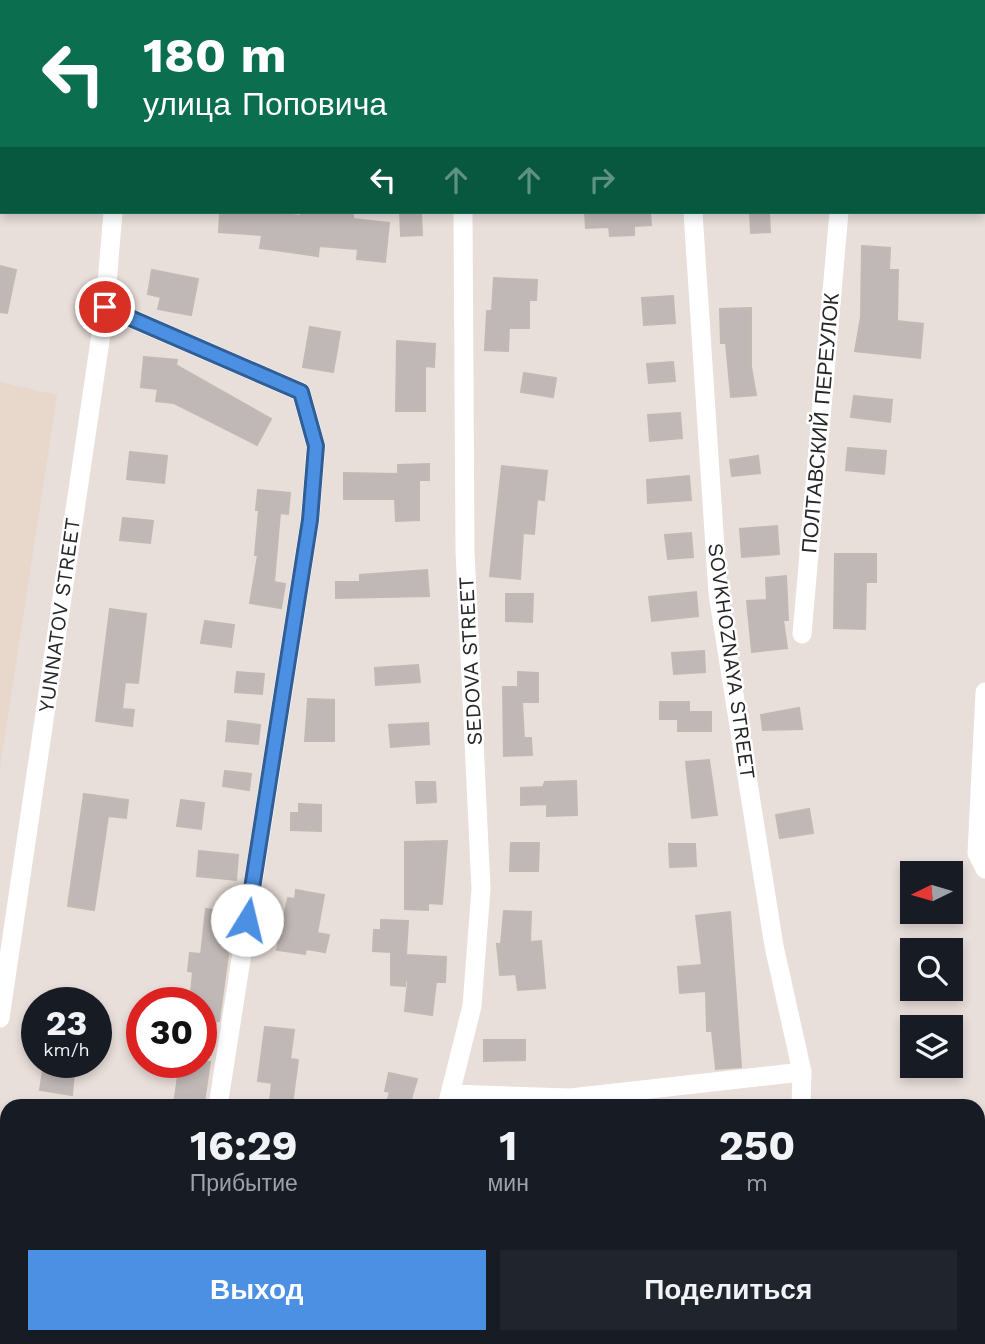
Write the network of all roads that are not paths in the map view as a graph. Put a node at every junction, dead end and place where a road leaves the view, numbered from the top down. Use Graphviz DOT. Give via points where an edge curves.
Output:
graph roads {
  1 [pos="113,214"];
  2 [pos="463,214"];
  3 [pos="693,214"];
  4 [pos="839,214"];
  5 [pos="105,307"];
  6 [pos="802,634"];
  7 [pos="985,692"];
  8 [pos="985,869"];
  9 [pos="0,1018"];
  10 [pos="802,1072"];
  11 [pos="219,1099"];
  12 [pos="449,1099"];
  13 [pos="510,1099"];
  14 [pos="801,1099"];
  1 -- 5 [label="street, YUNNATOV STREET"];
  2 -- 12 [label="street, SEDOVA STREET" via="464,551 481,889 472,1006"];
  3 -- 10 [label="street, SOVKHOZNAYA STREET" via="718,594 774,946"];
  4 -- 6 [label="street, ПОЛТАВСКИЙ ПЕРЕУЛОК"];
  5 -- 9 [label="street, YUNNATOV STREET"];
  5 -- 11 [label="street" via="301,392 316,446 310,520"];
  7 -- 8 [label="street" via="977,853"];
  10 -- 13 [label="street" via="570,1098"];
  10 -- 14 [label="street, SOVKHOZNAYA STREET"];
}
